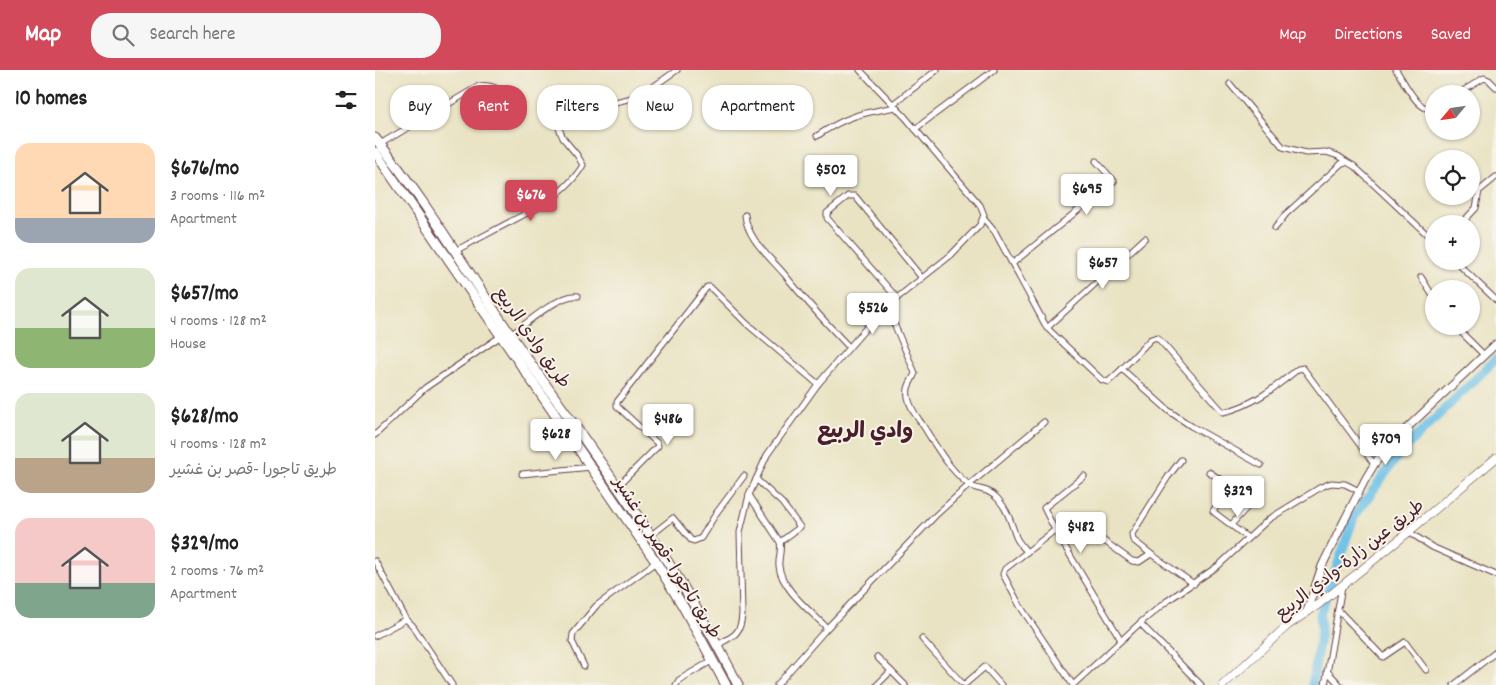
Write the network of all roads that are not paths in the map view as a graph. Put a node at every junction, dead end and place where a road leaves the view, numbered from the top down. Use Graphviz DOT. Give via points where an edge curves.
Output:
graph roads {
  1 [pos="677,70"];
  2 [pos="860,70"];
  3 [pos="937,70"];
  4 [pos="993,70"];
  5 [pos="1396,70"];
  6 [pos="1230,84"];
  7 [pos="1473,85"];
  8 [pos="1496,87"];
  9 [pos="460,97"];
  10 [pos="894,106"];
  11 [pos="1425,109"];
  12 [pos="915,129"];
  13 [pos="817,136"];
  14 [pos="377,144"];
  15 [pos="1096,160"];
  16 [pos="1347,162"];
  17 [pos="1496,176"];
  18 [pos="745,214"];
  19 [pos="1469,215"];
  20 [pos="984,219"];
  21 [pos="1275,228"];
  22 [pos="1425,233"];
  23 [pos="1145,238"];
  24 [pos="455,251"];
  25 [pos="1013,263"];
  26 [pos="1464,270"];
  27 [pos="1421,277"];
  28 [pos="922,278"];
  29 [pos="1425,283"];
  30 [pos="578,296"];
  31 [pos="897,298"];
  32 [pos="1496,300"];
  33 [pos="887,307"];
  34 [pos="1047,328"];
  35 [pos="506,335"];
  36 [pos="1464,335"];
  37 [pos="1496,344"];
  38 [pos="849,347"];
  39 [pos="1484,355"];
  40 [pos="1122,369"];
  41 [pos="818,384"];
  42 [pos="1044,422"];
  43 [pos="375,435"];
  44 [pos="1496,458"];
  45 [pos="1181,460"];
  46 [pos="1374,464"];
  47 [pos="1261,465"];
  48 [pos="592,467"];
  49 [pos="1209,472"];
  50 [pos="522,474"];
  51 [pos="744,476"];
  52 [pos="1084,476"];
  53 [pos="756,479"];
  54 [pos="969,485"];
  55 [pos="617,487"];
  56 [pos="1229,488"];
  57 [pos="1359,491"];
  58 [pos="749,495"];
  59 [pos="1071,517"];
  60 [pos="1231,525"];
  61 [pos="1055,530"];
  62 [pos="1409,532"];
  63 [pos="650,536"];
  64 [pos="1248,538"];
  65 [pos="780,542"];
  66 [pos="1027,552"];
  67 [pos="1151,554"];
  68 [pos="375,561"];
  69 [pos="656,562"];
  70 [pos="1496,575"];
  71 [pos="1194,584"];
  72 [pos="1342,586"];
  73 [pos="1338,610"];
  74 [pos="1307,611"];
  75 [pos="406,620"];
  76 [pos="1140,623"];
  77 [pos="827,628"];
  78 [pos="375,636"];
  79 [pos="922,639"];
  80 [pos="1121,640"];
  81 [pos="717,645"];
  82 [pos="1496,652"];
  83 [pos="877,656"];
  84 [pos="713,660"];
  85 [pos="584,666"];
  86 [pos="1426,670"];
  87 [pos="891,671"];
  88 [pos="1327,671"];
  89 [pos="452,685"];
  90 [pos="676,685"];
  91 [pos="726,685"];
  92 [pos="738,685"];
  93 [pos="777,685"];
  94 [pos="877,685"];
  95 [pos="905,685"];
  96 [pos="1001,685"];
  97 [pos="1073,685"];
  98 [pos="1201,685"];
  99 [pos="1223,685"];
  100 [pos="1325,685"];
  101 [pos="1340,685"];
  102 [pos="1454,685"];
  1 -- 24 [label="street" via="636,97 599,106 583,106 561,119 558,126 563,138 583,165 575,177 544,204"];
  2 -- 10 [label="street"];
  3 -- 10 [label="street"];
  4 -- 12 [label="street"];
  5 -- 11 [label="street"];
  6 -- 16 [label="street" via="1283,147 1306,153 1326,152"];
  7 -- 8 [label="street" via="1484,78"];
  9 -- 14 [label="street"];
  10 -- 12 [label="street"];
  10 -- 13 [label="street" via="850,117"];
  12 -- 20 [label="street" via="980,205"];
  14 -- 24 [label="highway, طريق وادي الربيع" via="419,197"];
  14 -- 35 [label="highway, طريق تاجورا -قصر بن غشير"];
  15 -- 25 [label="street" via="1114,181"];
  16 -- 21 [label="street" via="1286,214"];
  16 -- 22 [label="street"];
  17 -- 19 [label="street" via="1479,192 1476,208"];
  18 -- 38 [label="street" via="749,230 762,250"];
  20 -- 25 [label="street"];
  20 -- 28 [label="street" via="951,255"];
  23 -- 34 [label="street"];
  24 -- 35 [label="highway, طريق وادي الربيع"];
  25 -- 34 [label="street"];
  26 -- 32 [label="street"];
  27 -- 29 [label="street"];
  28 -- 31 [label="street"];
  28 -- 31 [label="street" via="855,196 849,196 827,213 827,218"];
  30 -- 35 [label="street" via="562,299"];
  31 -- 33 [label="street"];
  33 -- 38 [label="street"];
  33 -- 54 [label="street" via="915,372 907,391 910,405 943,458"];
  34 -- 40 [label="street" via="1105,382"];
  35 -- 43 [label="street" via="425,388"];
  35 -- 48 [label="highway, طريق تاجورا -قصر بن غشير"];
  35 -- 55 [label="highway, طريق وادي الربيع"];
  36 -- 39 [label="street"];
  37 -- 39 [label="main road"];
  38 -- 41 [label="street"];
  39 -- 46 [label="main road" via="1389,445"];
  40 -- 46 [label="street" via="1151,339 1157,337 1223,412 1244,405 1303,368"];
  40 -- 47 [label="street" via="1169,411"];
  41 -- 53 [label="street" via="776,440"];
  41 -- 55 [label="street" via="707,287 617,402 617,406 658,446"];
  42 -- 54 [label="street"];
  44 -- 62 [label="main road, طريق عين زارة-وادي الربيع"];
  45 -- 67 [label="street" via="1132,534 1133,540"];
  46 -- 57 [label="main road"];
  48 -- 50 [label="street"];
  48 -- 69 [label="highway, طريق تاجورا -قصر بن غشير"];
  49 -- 56 [label="street" via="1228,483"];
  51 -- 63 [label="street" via="701,538 691,540 673,518"];
  52 -- 61 [label="street" via="1044,508"];
  53 -- 58 [label="street"];
  53 -- 65 [label="street" via="782,503 800,527"];
  54 -- 66 [label="street" via="988,490 999,500 1013,524 1016,537"];
  54 -- 77 [label="street"];
  55 -- 63 [label="highway, طريق وادي الربيع"];
  56 -- 60 [label="street" via="1213,511"];
  56 -- 60 [label="street" via="1251,503"];
  57 -- 64 [label="street" via="1345,484 1331,483 1321,487 1269,519"];
  57 -- 74 [label="main road" via="1322,566"];
  58 -- 65 [label="street"];
  58 -- 81 [label="street" via="739,541 741,621 736,634"];
  59 -- 67 [label="street" via="1132,561 1139,562"];
  60 -- 64 [label="street"];
  61 -- 66 [label="street"];
  61 -- 80 [label="street"];
  62 -- 70 [label="street" via="1432,547"];
  62 -- 72 [label="main road, طريق عين زارة-وادي الربيع"];
  63 -- 81 [label="highway, طريق وادي الربيع"];
  64 -- 71 [label="street"];
  65 -- 77 [label="street" via="779,566 785,585"];
  66 -- 97 [label="street" via="1003,574 1020,606"];
  67 -- 71 [label="street"];
  68 -- 75 [label="street"];
  69 -- 84 [label="highway, طريق تاجورا -قصر بن غشير"];
  69 -- 85 [label="street" via="595,606 573,634 572,641"];
  71 -- 76 [label="street"];
  72 -- 73 [label="street"];
  72 -- 74 [label="main road, طريق عين زارة-وادي الربيع"];
  73 -- 86 [label="street" via="1383,657 1405,642"];
  73 -- 88 [label="street"];
  74 -- 99 [label="main road, طريق عين زارة-وادي الربيع"];
  75 -- 78 [label="street"];
  75 -- 89 [label="street"];
  76 -- 80 [label="street"];
  76 -- 98 [label="street"];
  77 -- 93 [label="street"];
  79 -- 96 [label="street" via="963,683 985,667"];
  80 -- 97 [label="street"];
  81 -- 92 [label="highway, طريق وادي الربيع"];
  82 -- 102 [label="street"];
  83 -- 87 [label="street"];
  84 -- 90 [label="street"];
  84 -- 91 [label="highway, طريق تاجورا -قصر بن غشير"];
  87 -- 94 [label="street"];
  87 -- 95 [label="street"];
  88 -- 100 [label="street"];
  88 -- 101 [label="street"];
}
